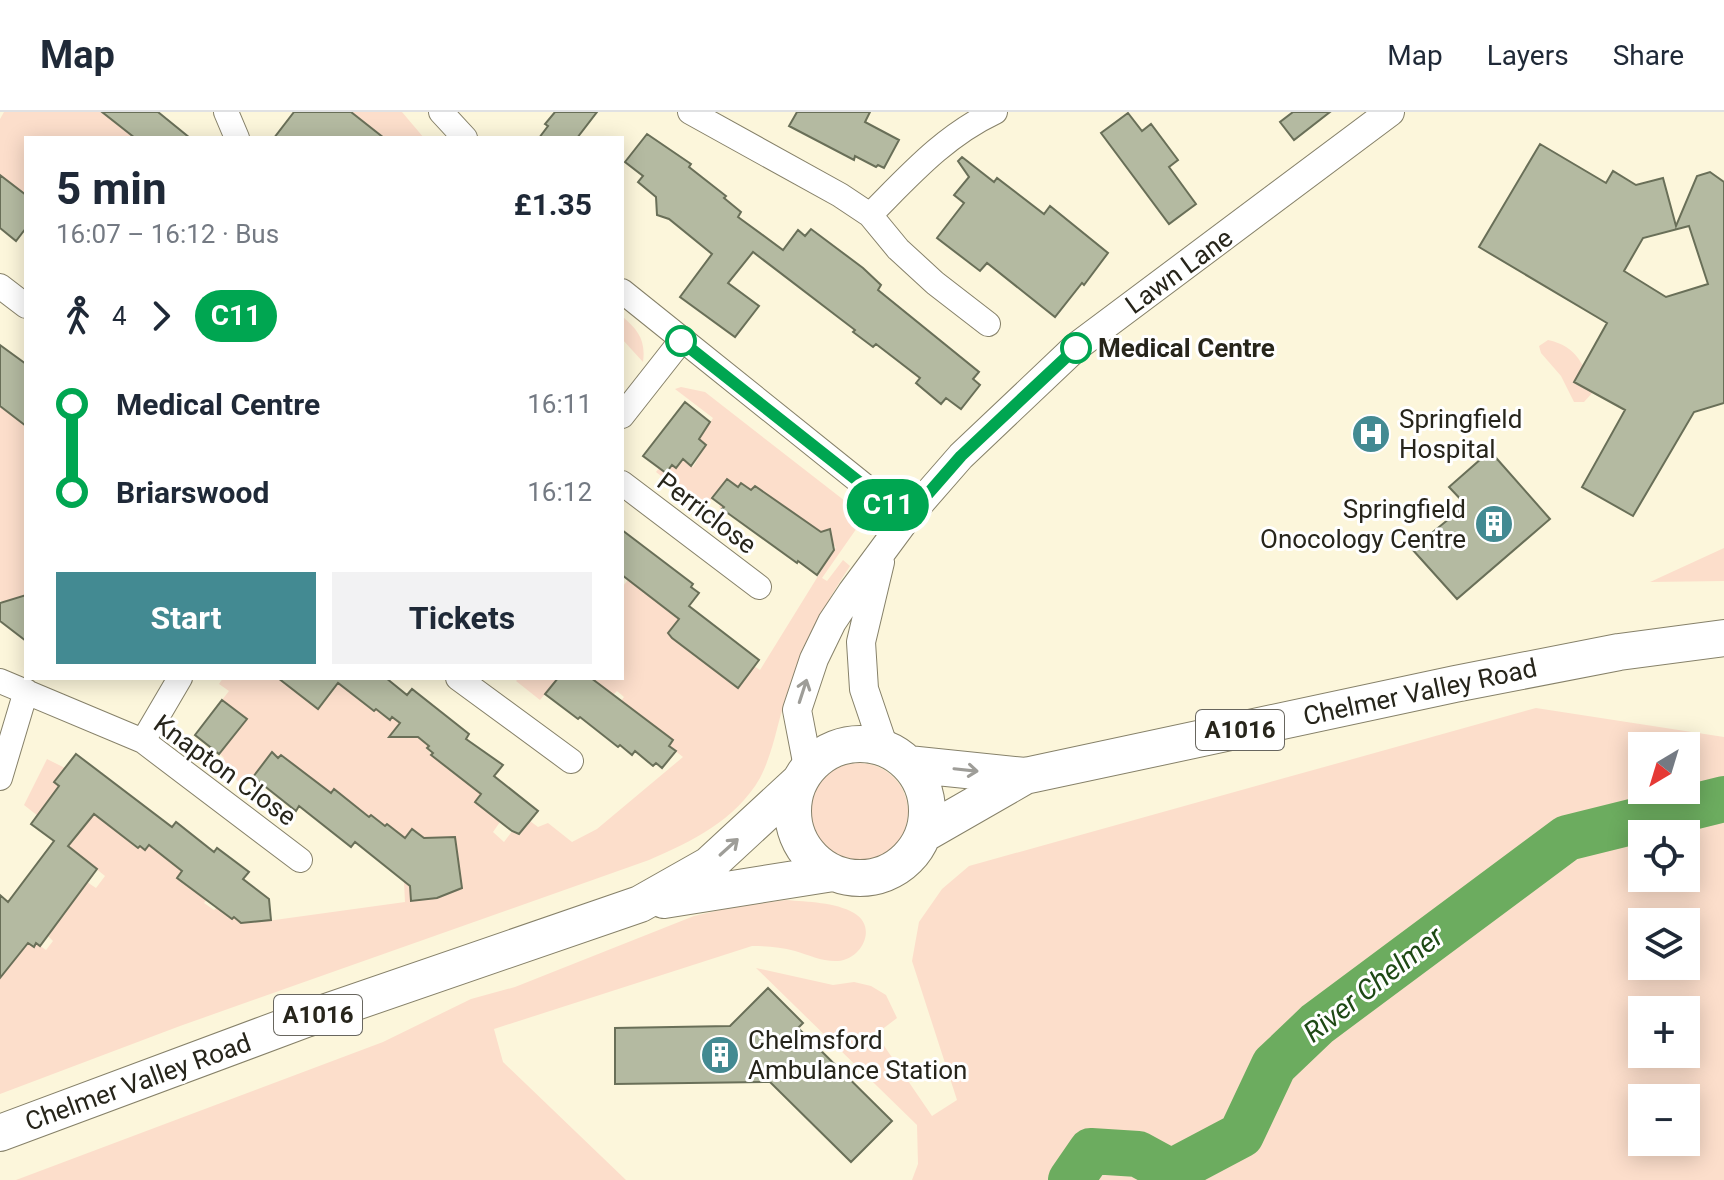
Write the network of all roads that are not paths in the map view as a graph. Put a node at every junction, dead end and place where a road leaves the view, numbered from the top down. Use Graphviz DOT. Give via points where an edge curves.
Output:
graph roads {
  1 [pos="226,112"];
  2 [pos="690,112"];
  3 [pos="995,112"];
  4 [pos="1390,112"];
  5 [pos="443,113"];
  6 [pos="236,136"];
  7 [pos="463,136"];
  8 [pos="870,215"];
  9 [pos="0,286"];
  10 [pos="624,293"];
  11 [pos="24,304"];
  12 [pos="988,324"];
  13 [pos="681,341"];
  14 [pos="624,413"];
  15 [pos="624,485"];
  16 [pos="906,519"];
  17 [pos="883,550"];
  18 [pos="759,587"];
  19 [pos="1724,638"];
  20 [pos="179,680"];
  21 [pos="461,680"];
  22 [pos="0,681"];
  23 [pos="26,691"];
  24 [pos="143,741"];
  25 [pos="896,756"];
  26 [pos="571,761"];
  27 [pos="804,774"];
  28 [pos="1025,776"];
  29 [pos="0,778"];
  30 [pos="924,834"];
  31 [pos="300,860"];
  32 [pos="833,873"];
  33 [pos="640,904"];
  34 [pos="0,1133"];
  1 -- 6 [label="street"];
  2 -- 8 [label="street"];
  3 -- 8 [label="street" via="943,142"];
  4 -- 16 [label="street, Lawn Lane" via="1076,347 961,456"];
  5 -- 7 [label="street"];
  8 -- 12 [label="street" via="898,249"];
  9 -- 11 [label="street"];
  10 -- 13 [label="street"];
  13 -- 14 [label="street"];
  13 -- 16 [label="street"];
  15 -- 18 [label="street, Perriclose"];
  16 -- 17 [label="street, Lawn Lane"];
  17 -- 25 [label="street, Lawn Lane" via="861,642 864,689"];
  27 -- 17 [label="street, Lawn Lane, one-way" via="797,710 810,671 832,622"];
  19 -- 28 [label="main road, Chelmer Valley Road / A1016" via="1455,684"];
  20 -- 24 [label="street"];
  21 -- 26 [label="street"];
  22 -- 23 [label="street, Knapton Close"];
  23 -- 24 [label="street, Knapton Close"];
  23 -- 29 [label="street"];
  24 -- 31 [label="street, Knapton Close"];
  25 -- 27 [label="main road, A1016" via="856,744 843,746 829,751"];
  25 -- 28 [label="main road, Chelmer Valley Road / A1016, one-way"];
  25 -- 30 [label="main road" via="925,792"];
  27 -- 32 [label="main road" via="793,802 797,836 814,861"];
  33 -- 27 [label="main road, Chelmer Valley Road / A1016, one-way" via="709,865"];
  28 -- 30 [label="main road, Chelmer Valley Road / A1016"];
  30 -- 32 [label="main road, A1016" via="906,861 884,875 861,879"];
  32 -- 33 [label="main road, Chelmer Valley Road / A1016"];
  33 -- 34 [label="main road, Chelmer Valley Road / A1016" via="306,1019"];
}
